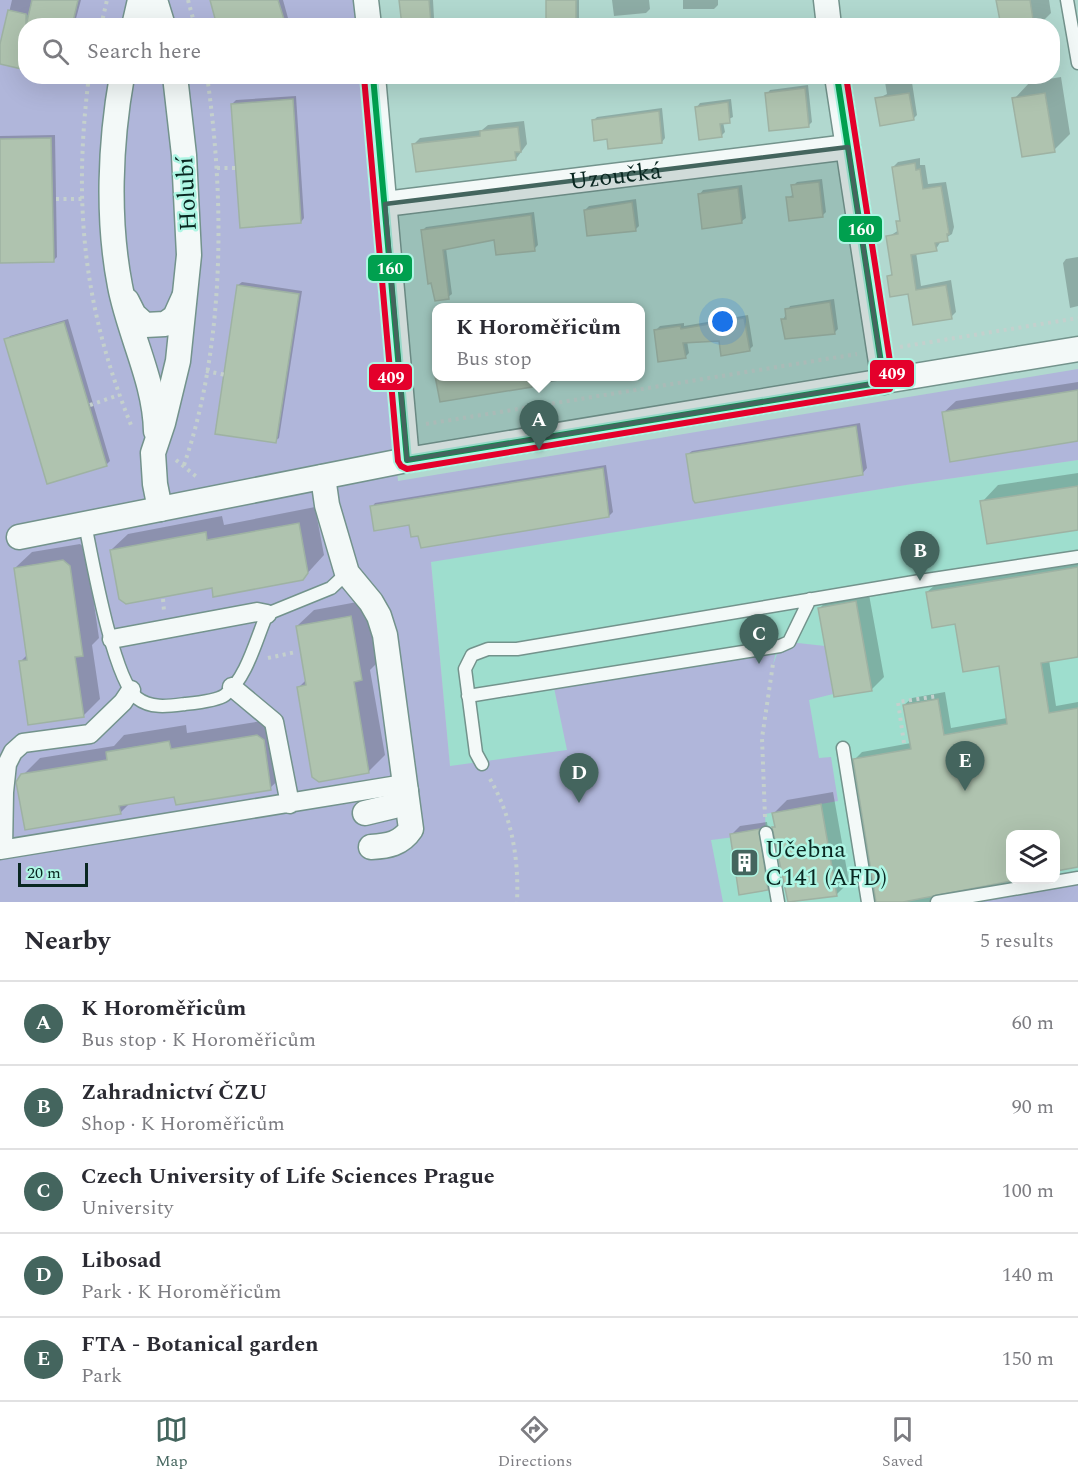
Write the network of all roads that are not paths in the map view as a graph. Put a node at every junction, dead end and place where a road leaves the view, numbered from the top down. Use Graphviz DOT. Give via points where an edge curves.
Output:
graph roads {
  1 [pos="140,0"];
  2 [pos="155,0"];
  3 [pos="366,0"];
  4 [pos="826,0"];
  5 [pos="1067,0"];
  6 [pos="136,18"];
  7 [pos="161,18"];
  8 [pos="368,18"];
  9 [pos="828,18"];
  10 [pos="1078,63"];
  11 [pos="374,84"];
  12 [pos="838,84"];
  13 [pos="121,85"];
  14 [pos="177,87"];
  15 [pos="848,147"];
  16 [pos="385,204"];
  17 [pos="119,285"];
  18 [pos="186,291"];
  19 [pos="1078,349"];
  20 [pos="884,382"];
  21 [pos="154,447"];
  22 [pos="407,460"];
  23 [pos="323,477"];
  24 [pos="160,509"];
  25 [pos="86,524"];
  26 [pos="19,537"];
  27 [pos="1078,557"];
  28 [pos="347,573"];
  29 [pos="810,599"];
  30 [pos="267,614"];
  31 [pos="112,639"];
  32 [pos="232,687"];
  33 [pos="131,690"];
  34 [pos="468,696"];
  35 [pos="843,748"];
  36 [pos="482,764"];
  37 [pos="405,788"];
  38 [pos="290,804"];
  39 [pos="365,813"];
  40 [pos="766,833"];
  41 [pos="371,847"];
  42 [pos="2,850"];
  43 [pos="1078,878"];
  44 [pos="778,902"];
  45 [pos="868,902"];
  46 [pos="937,902"];
  1 -- 6 [label="street"];
  2 -- 7 [label="street"];
  3 -- 8 [label="street"];
  4 -- 9 [label="street"];
  5 -- 10 [label="lane"];
  11 -- 16 [label="street"];
  12 -- 15 [label="street"];
  13 -- 17 [label="street, Holubí" via="114,142 113,224"];
  14 -- 18 [label="street, Holubí" via="188,202"];
  15 -- 16 [label="street, Uzoučká"];
  15 -- 20 [label="street"];
  16 -- 22 [label="street"];
  17 -- 18 [label="street, Holubí" via="134,315 146,324 165,324 175,317"];
  17 -- 21 [label="street, Holubí" via="152,395"];
  18 -- 21 [label="street, Holubí" via="178,361"];
  19 -- 20 [label="street"];
  20 -- 22 [label="street"];
  21 -- 24 [label="street, Holubí" via="154,484"];
  22 -- 23 [label="street"];
  23 -- 24 [label="street"];
  23 -- 28 [label="street"];
  24 -- 25 [label="street"];
  25 -- 26 [label="street"];
  25 -- 31 [label="lane"];
  27 -- 29 [label="lane"];
  28 -- 30 [label="lane" via="331,588"];
  28 -- 37 [label="street" via="379,616 385,635"];
  29 -- 34 [label="lane" via="789,642 780,646"];
  29 -- 34 [label="lane" via="518,650 488,649 472,655 465,669"];
  30 -- 31 [label="street" via="257,612"];
  30 -- 32 [label="lane"];
  31 -- 33 [label="lane"];
  32 -- 33 [label="lane" via="224,696 150,706"];
  32 -- 38 [label="street" via="274,722"];
  33 -- 42 [label="street" via="90,734 23,743 13,752 6,764"];
  34 -- 36 [label="lane" via="476,753"];
  35 -- 45 [label="lane"];
  37 -- 38 [label="street"];
  37 -- 39 [label="street" via="394,806"];
  37 -- 41 [label="street" via="411,829 404,840"];
  38 -- 42 [label="street"];
  40 -- 44 [label="lane"];
  43 -- 46 [label="lane"];
}
